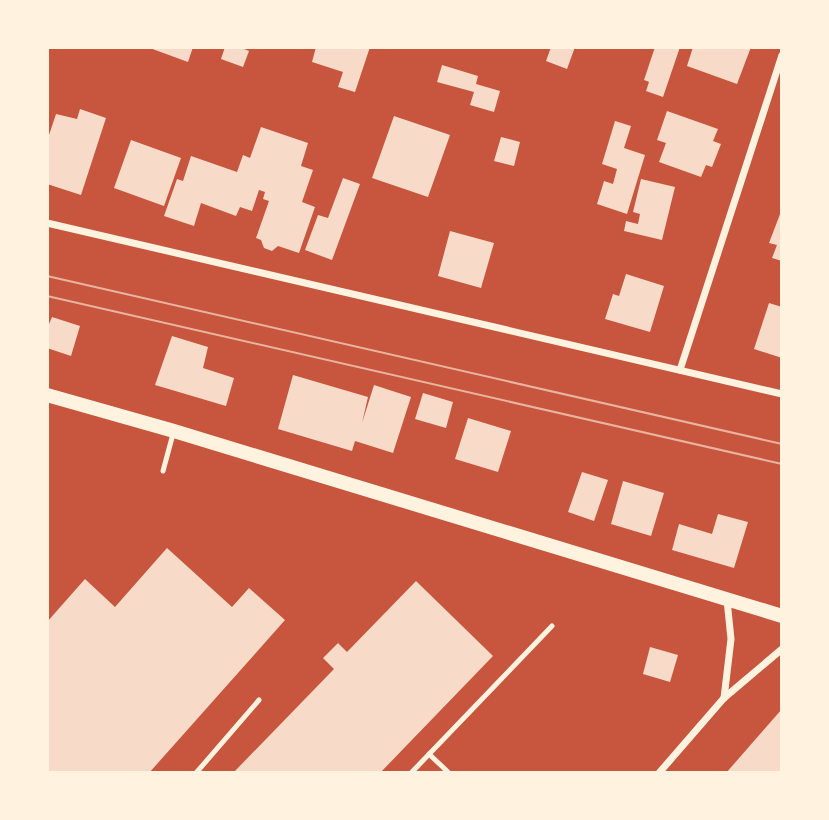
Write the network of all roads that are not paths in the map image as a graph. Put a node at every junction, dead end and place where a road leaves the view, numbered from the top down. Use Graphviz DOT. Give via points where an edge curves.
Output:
graph roads {
  1 [pos="782,55"];
  2 [pos="47,223"];
  3 [pos="680,370"];
  4 [pos="782,394"];
  5 [pos="47,395"];
  6 [pos="174,430"];
  7 [pos="163,471"];
  8 [pos="727,600"];
  9 [pos="782,616"];
  10 [pos="552,626"];
  11 [pos="782,649"];
  12 [pos="724,698"];
  13 [pos="259,701"];
  14 [pos="429,754"];
  15 [pos="196,773"];
  16 [pos="411,773"];
  17 [pos="449,773"];
  18 [pos="659,773"];
  1 -- 3 [label="street"];
  2 -- 3 [label="street"];
  3 -- 4 [label="street"];
  5 -- 6 [label="main road"];
  6 -- 7 [label="lane"];
  6 -- 8 [label="main road"];
  8 -- 9 [label="main road"];
  8 -- 12 [label="street" via="731,639"];
  10 -- 14 [label="lane"];
  11 -- 12 [label="street"];
  12 -- 18 [label="street"];
  13 -- 15 [label="lane"];
  14 -- 16 [label="lane"];
  14 -- 17 [label="lane"];
}
